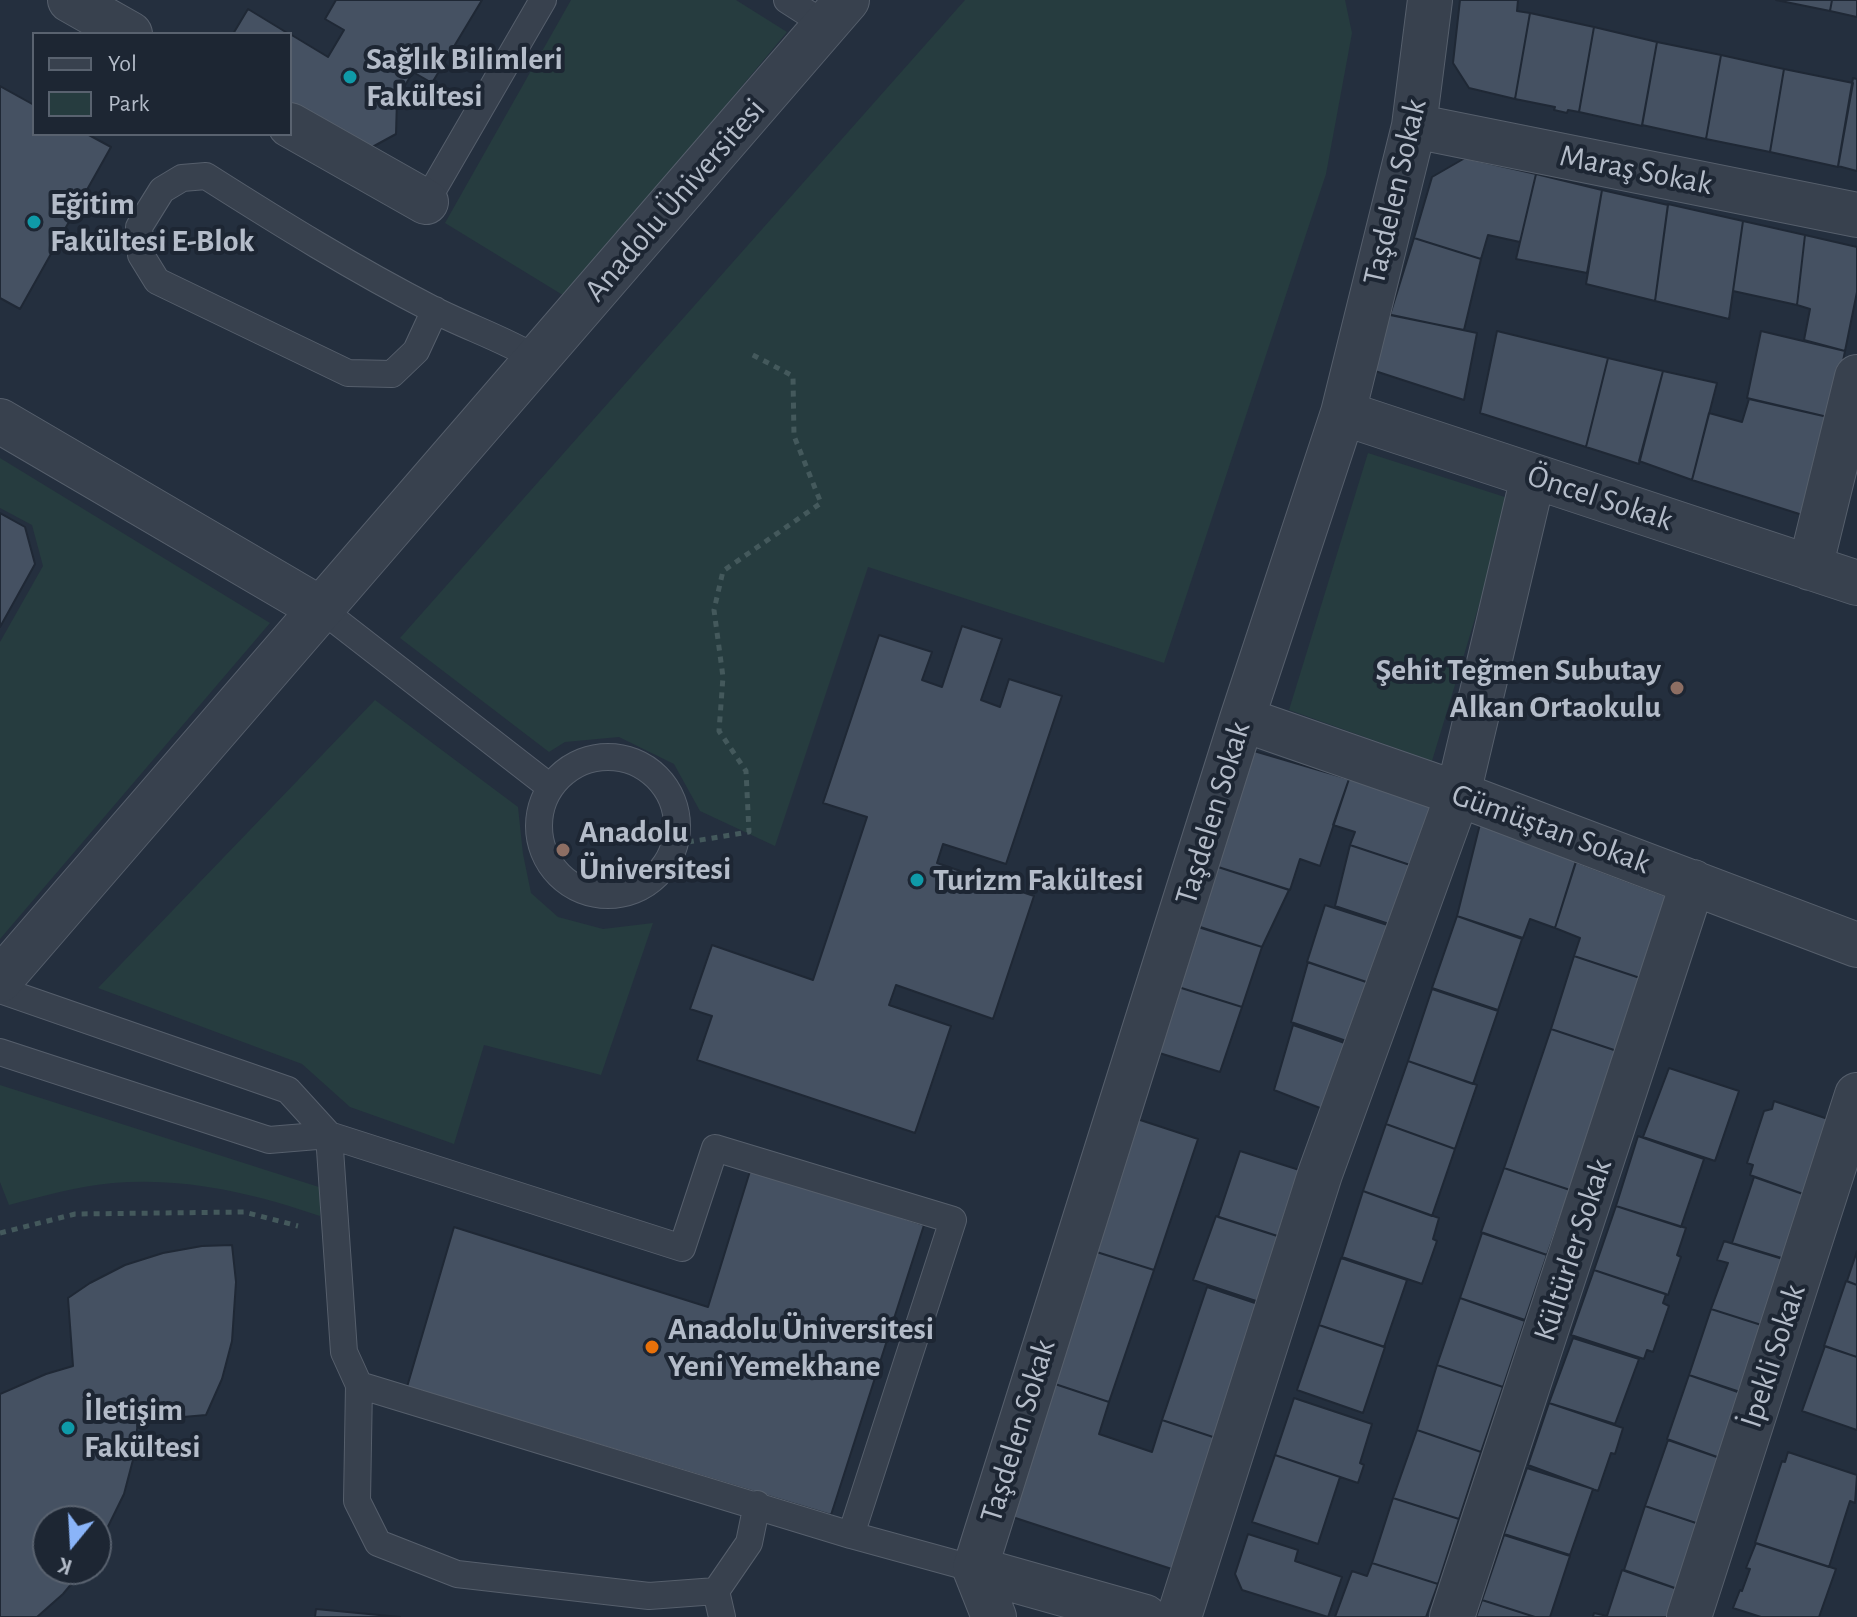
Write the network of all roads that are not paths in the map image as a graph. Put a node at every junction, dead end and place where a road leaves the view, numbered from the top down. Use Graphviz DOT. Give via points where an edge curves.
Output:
graph roads {
  1 [pos="70,0"];
  2 [pos="543,0"];
  3 [pos="787,0"];
  4 [pos="1430,0"];
  5 [pos="836,13"];
  6 [pos="126,32"];
  7 [pos="292,126"];
  8 [pos="1414,126"];
  9 [pos="426,202"];
  10 [pos="1857,215"];
  11 [pos="435,310"];
  12 [pos="537,359"];
  13 [pos="1857,377"];
  14 [pos="1343,413"];
  15 [pos="0,421"];
  16 [pos="1533,477"];
  17 [pos="1810,568"];
  18 [pos="1857,583"];
  19 [pos="321,609"];
  20 [pos="1242,719"];
  21 [pos="550,787"];
  22 [pos="1458,794"];
  23 [pos="1693,882"];
  24 [pos="1857,945"];
  25 [pos="0,980"];
  26 [pos="0,990"];
  27 [pos="0,1052"];
  28 [pos="1857,1095"];
  29 [pos="329,1135"];
  30 [pos="359,1385"];
  31 [pos="757,1504"];
  32 [pos="851,1535"];
  33 [pos="975,1569"];
  34 [pos="719,1604"];
  35 [pos="994,1617"];
  36 [pos="1145,1617"];
  37 [pos="1179,1617"];
  38 [pos="1452,1617"];
  39 [pos="1689,1617"];
  1 -- 6 [label="street"];
  2 -- 9 [label="lane"];
  3 -- 5 [label="lane"];
  4 -- 8 [label="street, Taşdelen Sokak"];
  5 -- 12 [label="street, Anadolu Üniversitesi"];
  7 -- 9 [label="street"];
  8 -- 10 [label="street, Maraş Sokak"];
  8 -- 14 [label="street, Taşdelen Sokak"];
  11 -- 11 [label="lane" via="340,260 206,176 182,178 162,190 139,227 141,255 157,281 348,373 392,374 416,351"];
  11 -- 12 [label="lane"];
  12 -- 19 [label="street, Anadolu Üniversitesi"];
  13 -- 17 [label="street"];
  14 -- 16 [label="street, Öncel Sokak"];
  14 -- 20 [label="street, Taşdelen Sokak"];
  15 -- 19 [label="street"];
  16 -- 17 [label="street, Öncel Sokak"];
  16 -- 22 [label="street"];
  17 -- 18 [label="street, Öncel Sokak"];
  19 -- 21 [label="lane"];
  19 -- 25 [label="street, Anadolu Üniversitesi"];
  20 -- 22 [label="street, Gümüştan Sokak"];
  20 -- 33 [label="street, Taşdelen Sokak"];
  21 -- 21 [label="lane" via="540,809 538,834 545,857 579,890 603,896 627,893 649,883 666,866 676,844 678,820 657,777 637,763 589,759"];
  22 -- 23 [label="street, Gümüştan Sokak"];
  22 -- 37 [label="street" via="1320,1174"];
  23 -- 24 [label="street, Gümüştan Sokak"];
  23 -- 38 [label="street, Kültürler Sokak"];
  26 -- 29 [label="lane" via="288,1090"];
  27 -- 29 [label="lane" via="269,1140"];
  28 -- 39 [label="street, İpekli Sokak"];
  29 -- 30 [label="lane" via="344,1352"];
  29 -- 32 [label="lane" via="682,1248 715,1148 953,1220"];
  30 -- 31 [label="lane"];
  30 -- 34 [label="lane" via="357,1501 378,1543 457,1574"];
  31 -- 32 [label="lane"];
  31 -- 34 [label="lane" via="749,1543"];
  32 -- 33 [label="lane"];
  33 -- 35 [label="street"];
  33 -- 36 [label="street"];
}
